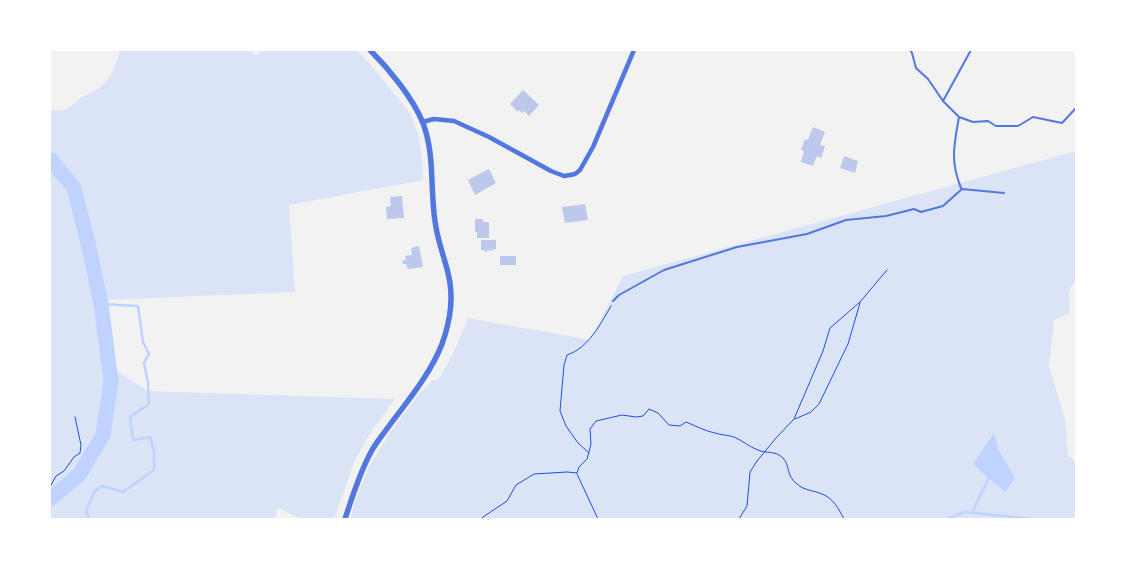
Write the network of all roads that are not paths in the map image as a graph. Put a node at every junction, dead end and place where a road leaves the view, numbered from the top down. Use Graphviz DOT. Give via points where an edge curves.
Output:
graph roads {
  1 [pos="370,50"];
  2 [pos="634,50"];
  3 [pos="916,50"];
  4 [pos="971,50"];
  5 [pos="911,51"];
  6 [pos="943,101"];
  7 [pos="1076,108"];
  8 [pos="959,117"];
  9 [pos="422,122"];
  10 [pos="962,189"];
  11 [pos="1004,193"];
  12 [pos="614,301"];
  13 [pos="345,519"];
  1 -- 9 [label="street" via="400,86"];
  2 -- 9 [label="street" via="593,147 580,170 570,176 551,171 454,122 434,119"];
  3 -- 5 [label="lane"];
  4 -- 6 [label="lane"];
  5 -- 6 [label="lane" via="916,68"];
  6 -- 8 [label="lane"];
  7 -- 8 [label="lane" via="1062,123 1033,117 1018,126 996,126 988,121 973,122"];
  8 -- 10 [label="lane" via="953,154 954,168"];
  9 -- 13 [label="street" via="431,156 435,222 450,283 449,317 434,359 371,451"];
  10 -- 11 [label="lane"];
  10 -- 12 [label="lane" via="943,206 921,212 914,209 846,220 807,234 737,247 700,258 664,270"];
}
